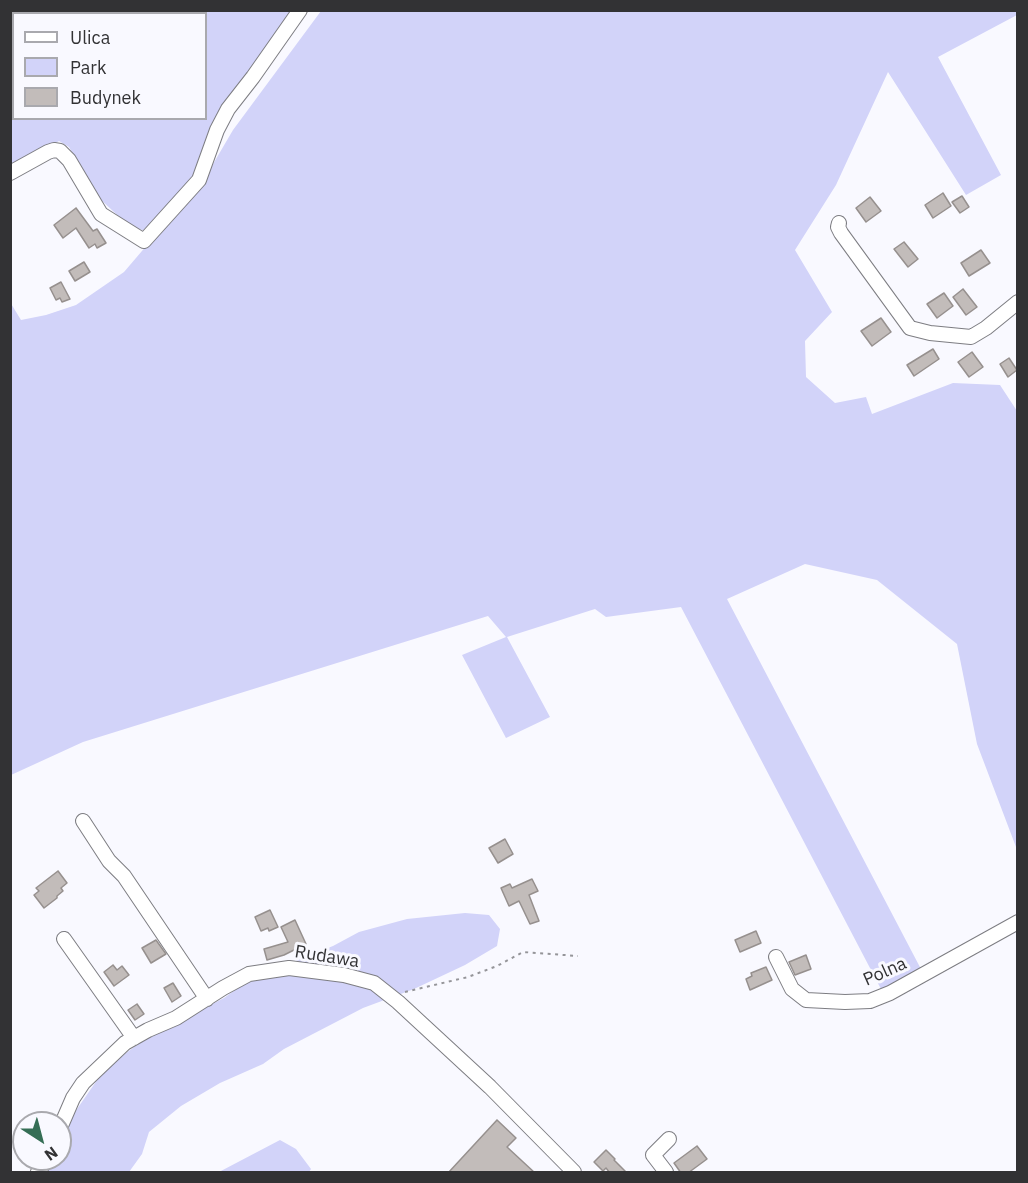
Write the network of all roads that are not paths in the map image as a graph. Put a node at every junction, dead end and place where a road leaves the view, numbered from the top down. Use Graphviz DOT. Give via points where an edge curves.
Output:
graph roads {
  1 [pos="300,10"];
  2 [pos="10,173"];
  3 [pos="839,223"];
  4 [pos="1017,302"];
  5 [pos="84,821"];
  6 [pos="1017,922"];
  7 [pos="64,939"];
  8 [pos="776,957"];
  9 [pos="207,999"];
  10 [pos="135,1038"];
  11 [pos="67,1111"];
  12 [pos="669,1139"];
  13 [pos="574,1173"];
  14 [pos="666,1173"];
  1 -- 2 [label="street" via="228,110 199,180 144,241 101,214 60,151 54,150"];
  3 -- 4 [label="street" via="841,233 910,328 971,337"];
  5 -- 9 [label="street"];
  6 -- 8 [label="street, Polna" via="890,993 870,1000 806,1000 792,989"];
  7 -- 10 [label="street"];
  9 -- 10 [label="street, Rudawa"];
  9 -- 13 [label="street, Rudawa" via="249,974 289,968 374,983 490,1087"];
  10 -- 11 [label="street, Rudawa" via="83,1083"];
  12 -- 14 [label="street" via="653,1155"];
}
